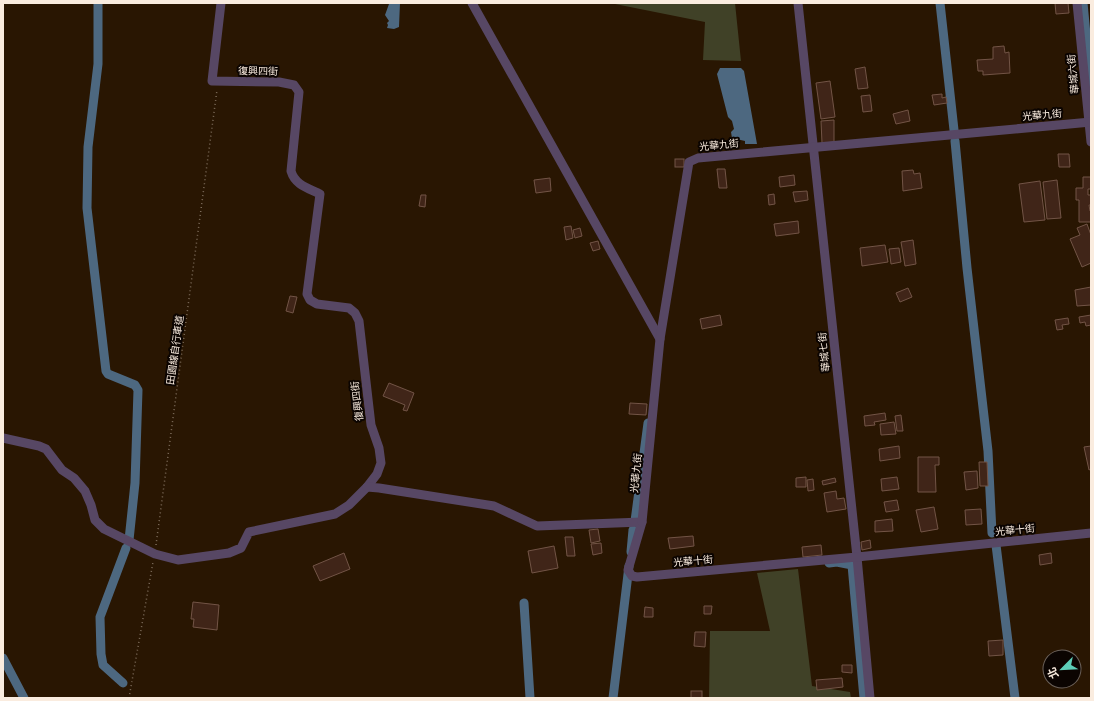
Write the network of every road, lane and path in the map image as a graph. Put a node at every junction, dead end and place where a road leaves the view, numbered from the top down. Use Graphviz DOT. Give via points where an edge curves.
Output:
graph roads {
  1 [pos="221,3"];
  2 [pos="472,3"];
  3 [pos="798,3"];
  4 [pos="1076,3"];
  5 [pos="218,81"];
  6 [pos="1090,122"];
  7 [pos="1091,142"];
  8 [pos="814,147"];
  9 [pos="660,339"];
  10 [pos="3,438"];
  11 [pos="367,487"];
  12 [pos="642,522"];
  13 [pos="1091,533"];
  14 [pos="155,554"];
  15 [pos="857,557"];
  16 [pos="129,698"];
  17 [pos="870,698"];
  1 -- 5 [label="street" via="212,81"];
  2 -- 9 [label="street"];
  3 -- 8 [label="street, 華城七街"];
  4 -- 6 [label="street, 華城六街"];
  5 -- 11 [label="street, 復興四街" via="279,82 294,85 299,92 291,171 298,183 320,194 307,294 310,300 317,304 349,308 359,321 371,425 381,463 378,474"];
  5 -- 14 [label="path, 田園線自行車道"];
  6 -- 7 [label="street, 華城六街"];
  6 -- 8 [label="street, 光華九街"];
  8 -- 9 [label="street, 光華九街" via="698,158 689,162"];
  8 -- 15 [label="street, 華城七街"];
  9 -- 12 [label="street, 光華九街"];
  10 -- 14 [label="street, 復興四街" via="46,449 62,470 74,478 85,492 94,520 104,529"];
  11 -- 12 [label="street" via="494,506 537,526"];
  11 -- 14 [label="street, 復興四街" via="335,514 249,532 241,548 229,553 178,560"];
  12 -- 15 [label="street, 光華十街" via="628,570 632,576 638,577"];
  13 -- 15 [label="street, 光華十街"];
  14 -- 16 [label="path, 田園線自行車道"];
  15 -- 17 [label="street, 華城七街"];
}
